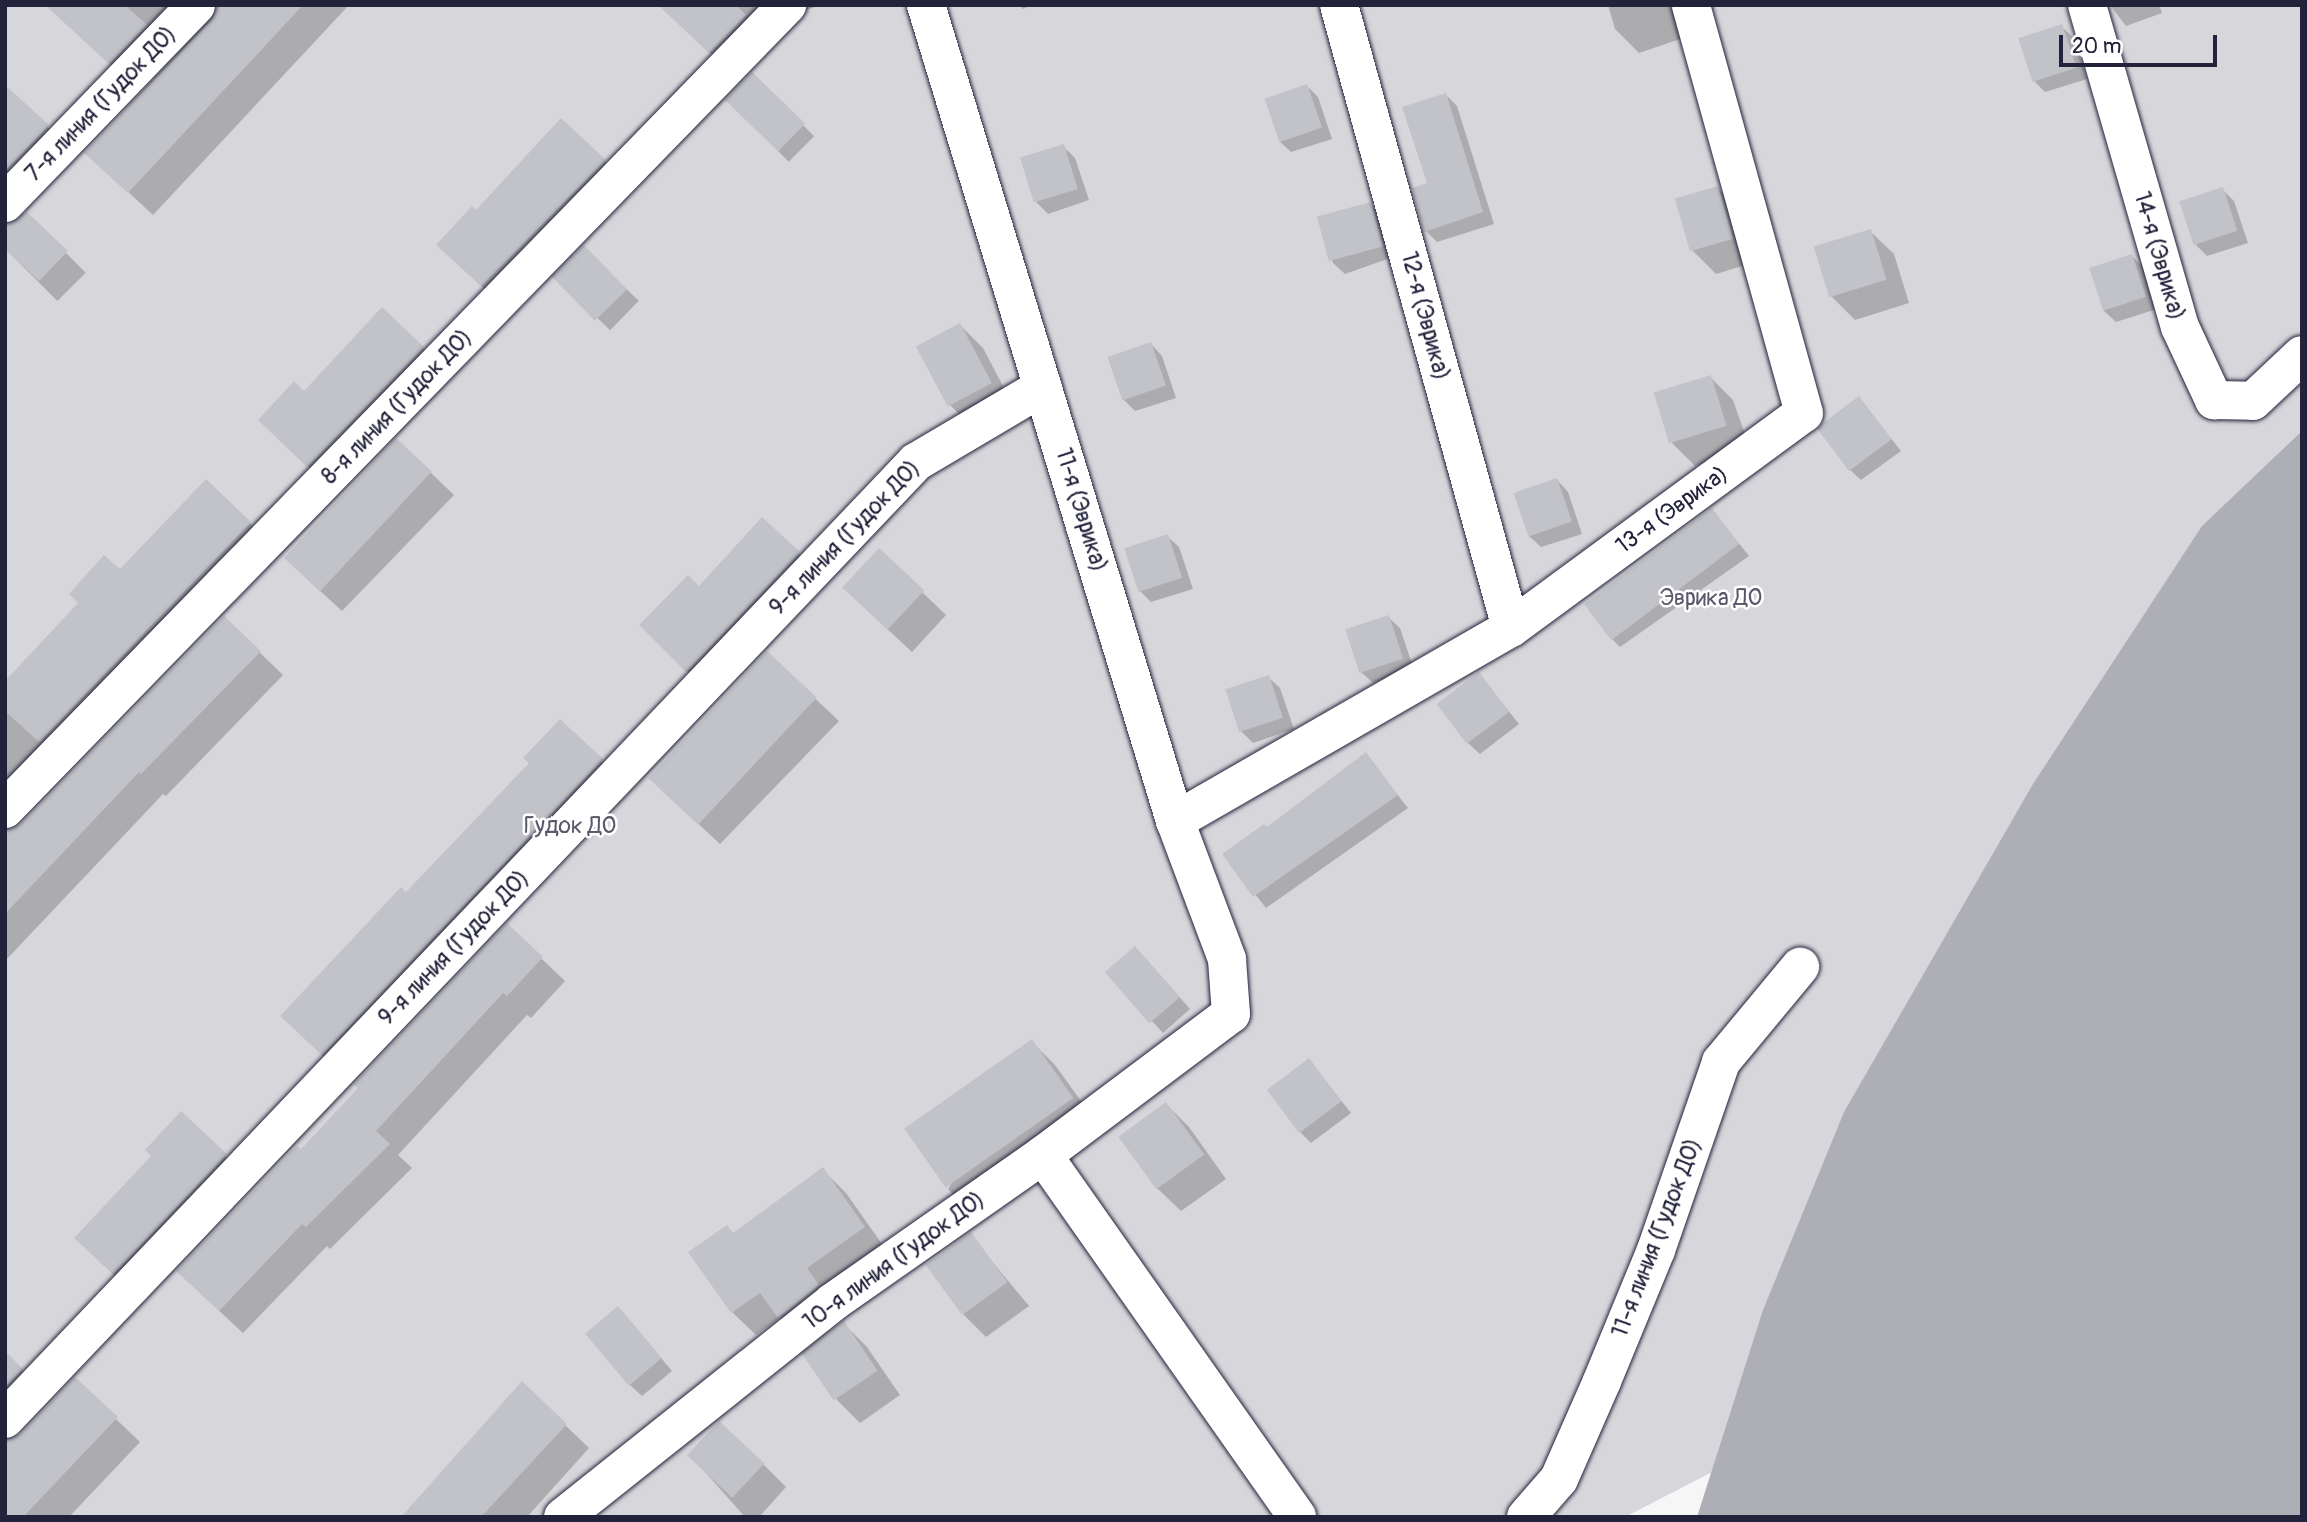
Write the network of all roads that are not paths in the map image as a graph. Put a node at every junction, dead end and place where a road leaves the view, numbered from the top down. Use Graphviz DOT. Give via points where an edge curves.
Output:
graph roads {
  1 [pos="196,5"];
  2 [pos="788,5"];
  3 [pos="926,5"];
  4 [pos="1339,5"];
  5 [pos="1691,5"];
  6 [pos="2088,5"];
  7 [pos="5,203"];
  8 [pos="2302,355"];
  9 [pos="1043,387"];
  10 [pos="1511,628"];
  11 [pos="5,809"];
  12 [pos="1175,821"];
  13 [pos="1800,967"];
  14 [pos="1231,1014"];
  15 [pos="1043,1155"];
  16 [pos="5,1419"];
  17 [pos="563,1517"];
  18 [pos="1297,1517"];
  19 [pos="1526,1517"];
  1 -- 7 [label="lane, 7-я линия (Гудок ДО)"];
  2 -- 11 [label="lane, 8-я линия (Гудок ДО)"];
  3 -- 9 [label="lane, 11-я (Эврика)"];
  4 -- 10 [label="lane, 12-я (Эврика)"];
  5 -- 10 [label="lane, 13-я (Эврика)" via="1804,413"];
  6 -- 8 [label="lane, 14-я (Эврика)" via="2180,327 2214,400 2253,401"];
  9 -- 12 [label="lane, 11-я (Эврика)"];
  9 -- 16 [label="lane, 9-я линия (Гудок ДО)" via="916,462"];
  10 -- 12 [label="lane, 13-я (Эврика)"];
  12 -- 14 [label="lane, 11-я (Эврика)" via="1227,958"];
  13 -- 19 [label="lane, 11-я линия (Гудок ДО)" via="1721,1062 1656,1250 1602,1381 1559,1479"];
  14 -- 15 [label="lane, 10-я линия (Гудок ДО)"];
  15 -- 17 [label="lane, 10-я линия (Гудок ДО)" via="833,1302"];
  15 -- 18 [label="lane"];
}
